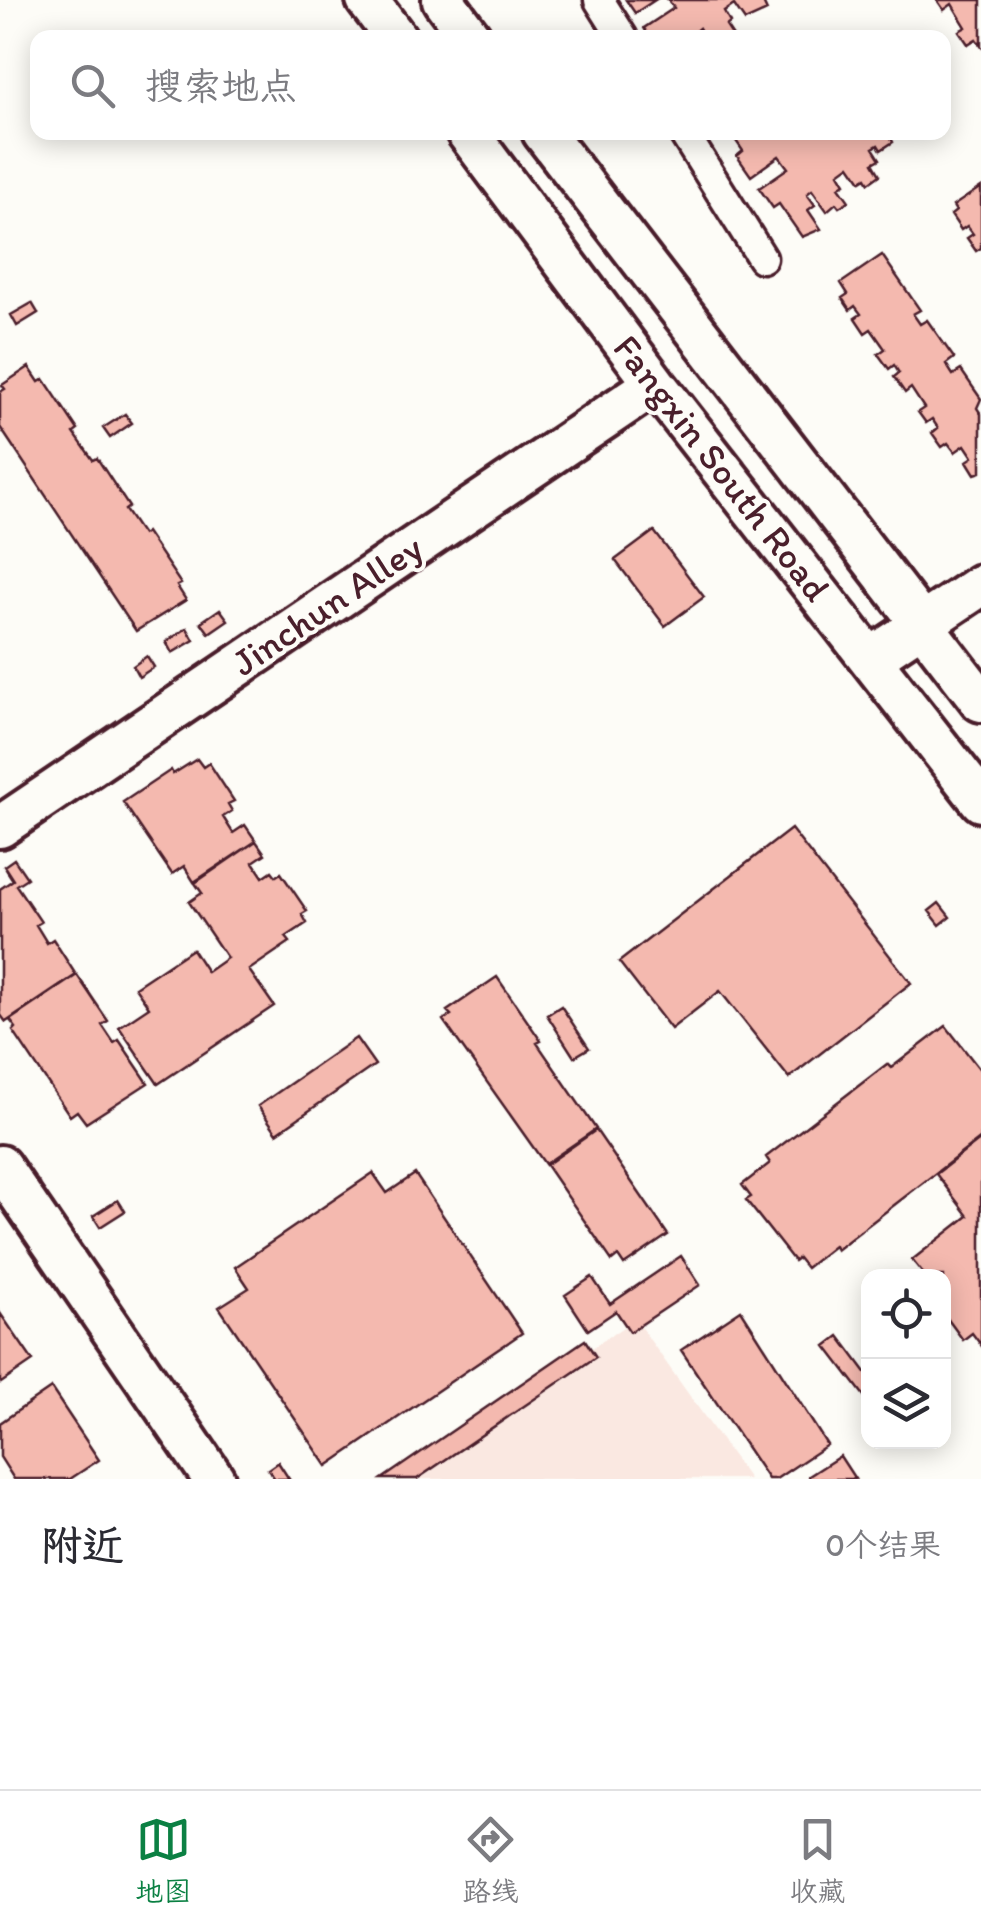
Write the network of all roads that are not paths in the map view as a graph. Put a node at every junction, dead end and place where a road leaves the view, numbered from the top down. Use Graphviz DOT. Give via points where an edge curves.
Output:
graph roads {
  1 [pos="368,0"];
  2 [pos="443,0"];
  3 [pos="599,0"];
  4 [pos="390,30"];
  5 [pos="465,30"];
  6 [pos="618,30"];
  7 [pos="472,140"];
  8 [pos="548,140"];
  9 [pos="688,140"];
  10 [pos="762,258"];
  11 [pos="655,384"];
  12 [pos="981,585"];
  13 [pos="922,625"];
  14 [pos="870,659"];
  15 [pos="981,701"];
  16 [pos="981,802"];
  17 [pos="0,827"];
  18 [pos="0,1166"];
  19 [pos="214,1479"];
  1 -- 4 [label="main road"];
  2 -- 5 [label="main road"];
  3 -- 6 [label="street"];
  7 -- 11 [label="main road, Fangxin South Road"];
  8 -- 13 [label="main road, Fangxin South Road"];
  9 -- 10 [label="street"];
  11 -- 14 [label="main road, Fangxin South Road"];
  11 -- 17 [label="main road, Jinchun Alley"];
  12 -- 13 [label="main road"];
  13 -- 14 [label="main road"];
  13 -- 15 [label="main road, Fangxin South Road"];
  14 -- 16 [label="main road, Fangxin South Road"];
  18 -- 19 [label="main road"];
}
